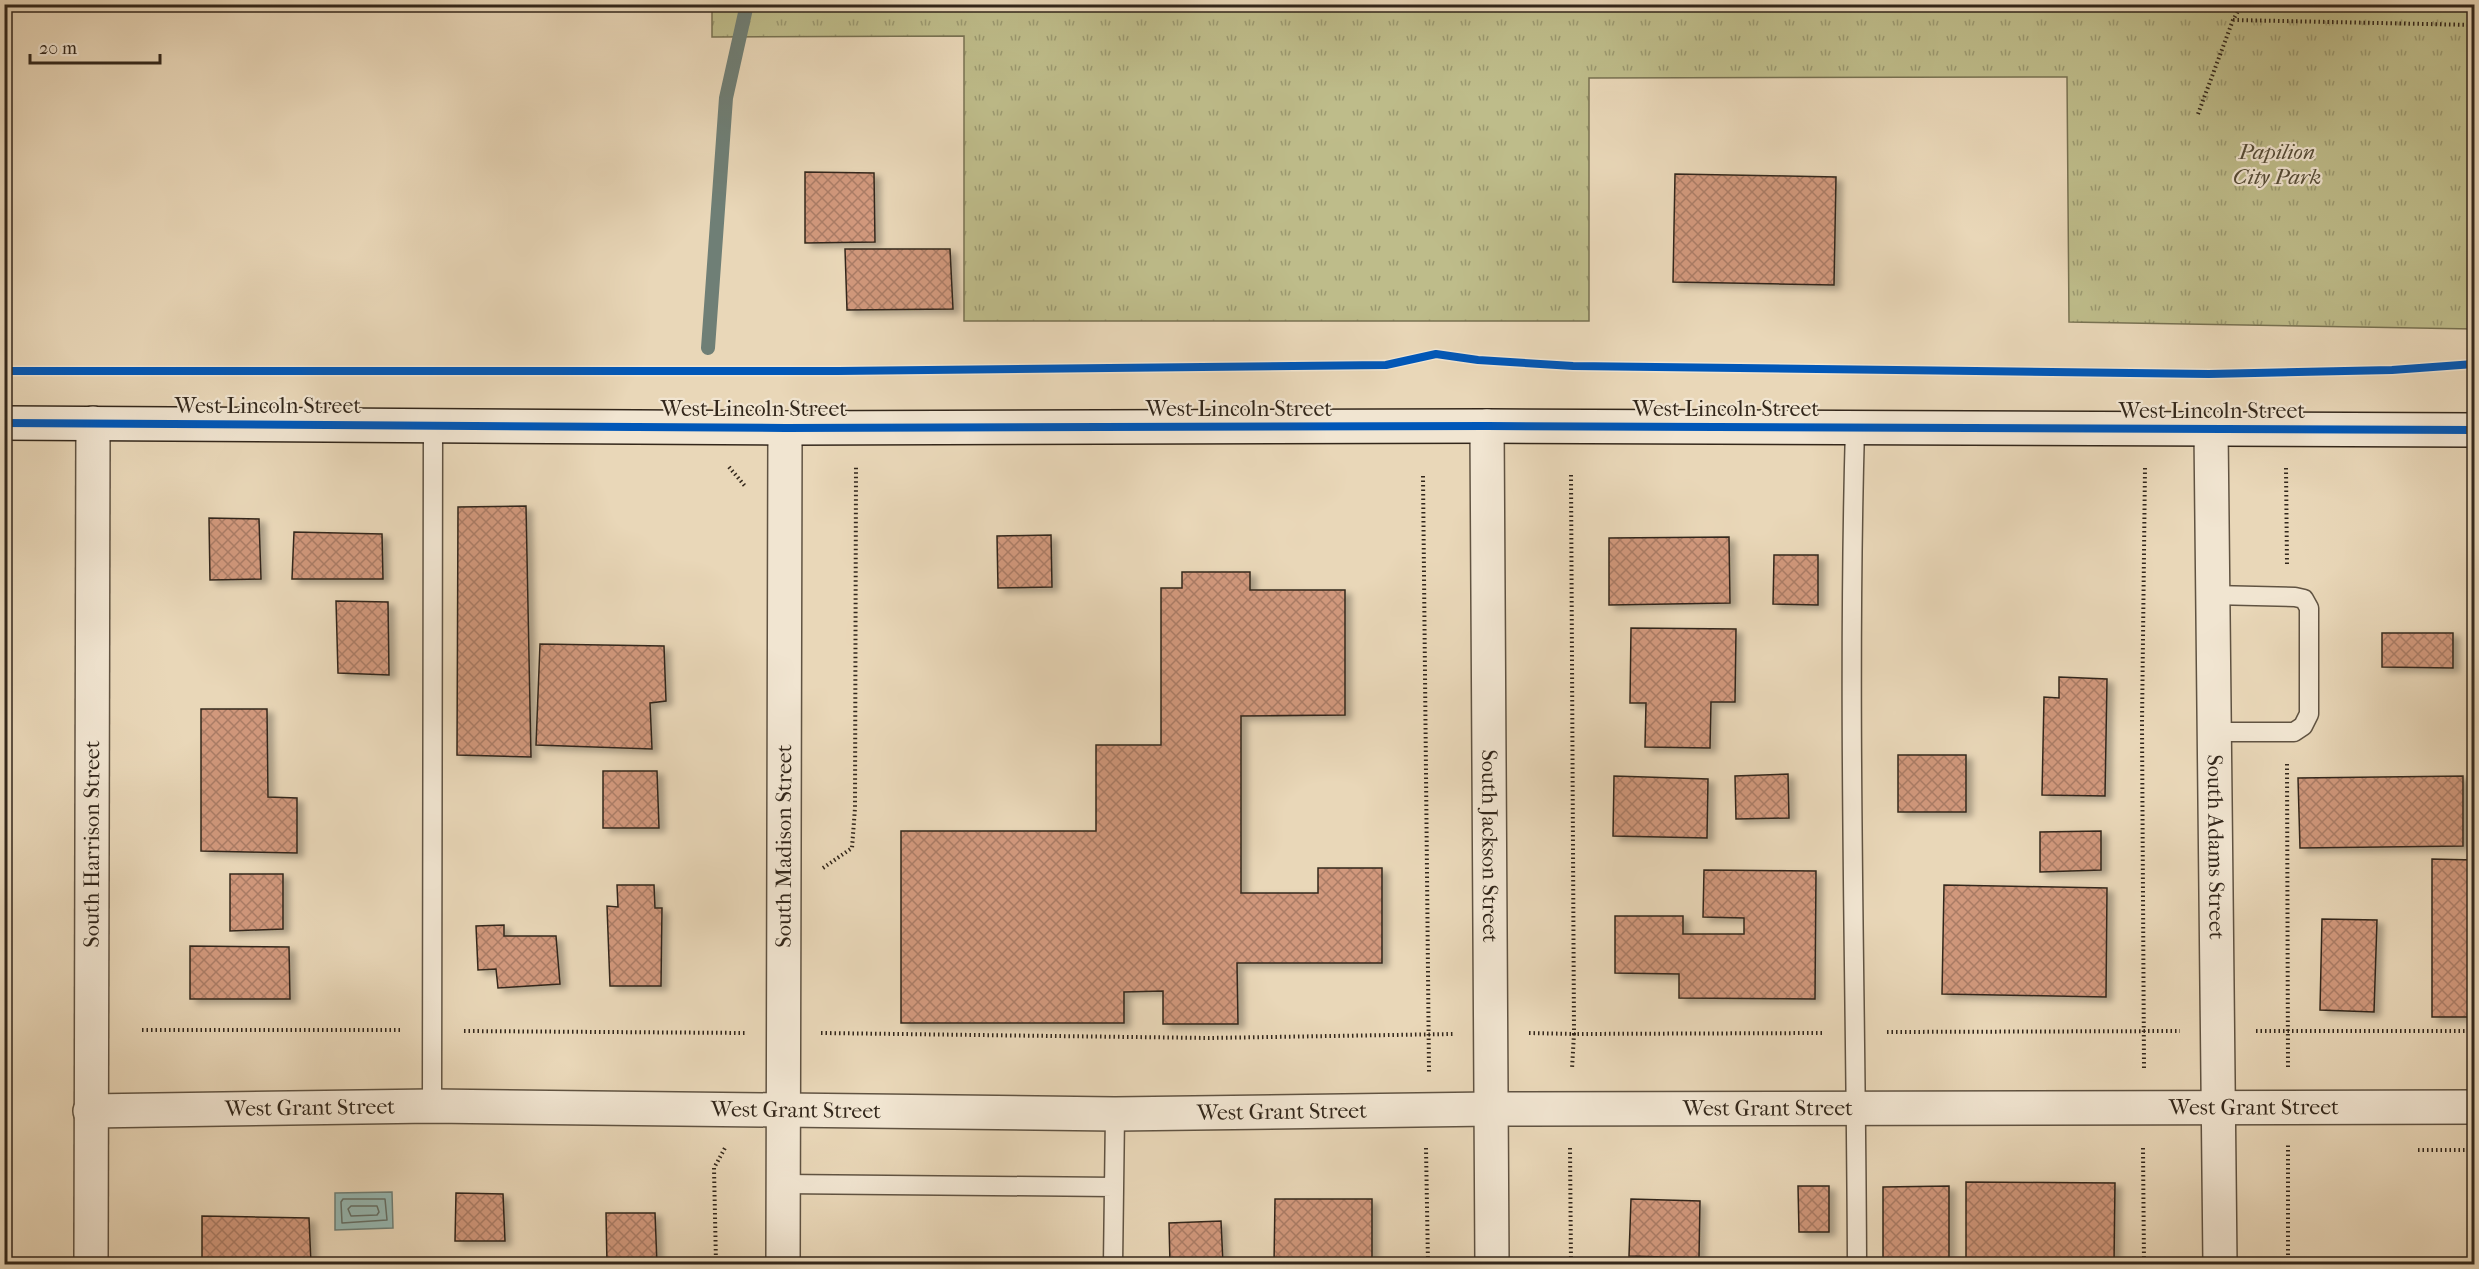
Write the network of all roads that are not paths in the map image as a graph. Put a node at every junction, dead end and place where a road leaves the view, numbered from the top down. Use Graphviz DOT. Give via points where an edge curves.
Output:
graph roads {
  1 [pos="4,423"];
  2 [pos="93,423"];
  3 [pos="433,426"];
  4 [pos="1487,426"];
  5 [pos="785,428"];
  6 [pos="1855,428"];
  7 [pos="2211,429"];
  8 [pos="2475,430"];
  9 [pos="2212,595"];
  10 [pos="2212,732"];
  11 [pos="432,1106"];
  12 [pos="2220,1106"];
  13 [pos="2475,1107"];
  14 [pos="783,1108"];
  15 [pos="1491,1109"];
  16 [pos="1856,1109"];
  17 [pos="90,1111"];
  18 [pos="1115,1114"];
  19 [pos="783,1184"];
  20 [pos="1114,1187"];
  21 [pos="91,1264"];
  22 [pos="783,1264"];
  23 [pos="1113,1264"];
  24 [pos="1492,1264"];
  25 [pos="1857,1264"];
  26 [pos="2220,1264"];
  1 -- 2 [label="street, West Lincoln Street"];
  2 -- 3 [label="street, West Lincoln Street"];
  2 -- 17 [label="street, South Harrison Street"];
  3 -- 5 [label="street, West Lincoln Street"];
  3 -- 11 [label="lane"];
  4 -- 5 [label="street, West Lincoln Street"];
  4 -- 6 [label="street, West Lincoln Street"];
  4 -- 15 [label="street, South Jackson Street"];
  5 -- 14 [label="street, South Madison Street"];
  6 -- 7 [label="street, West Lincoln Street"];
  6 -- 16 [label="lane" via="1850,664"];
  7 -- 8 [label="street, West Lincoln Street"];
  7 -- 9 [label="street, South Adams Street"];
  9 -- 10 [label="street, South Adams Street"];
  9 -- 10 [label="lane" via="2287,597 2304,600 2309,608 2309,714 2303,726 2294,732"];
  10 -- 12 [label="street, South Adams Street"];
  11 -- 14 [label="street, West Grant Street"];
  11 -- 17 [label="street, West Grant Street"];
  12 -- 13 [label="street, West Grant Street"];
  12 -- 16 [label="street, West Grant Street"];
  12 -- 26 [label="street, South Adams Street"];
  14 -- 18 [label="street, West Grant Street"];
  14 -- 19 [label="street, South Madison Street"];
  15 -- 16 [label="street, West Grant Street"];
  15 -- 18 [label="street, West Grant Street"];
  15 -- 24 [label="street, South Jackson Street"];
  16 -- 25 [label="lane"];
  17 -- 21 [label="street, South Harrison Street"];
  18 -- 20 [label="lane"];
  19 -- 20 [label="lane"];
  19 -- 22 [label="street, South Madison Street"];
  20 -- 23 [label="lane"];
}
